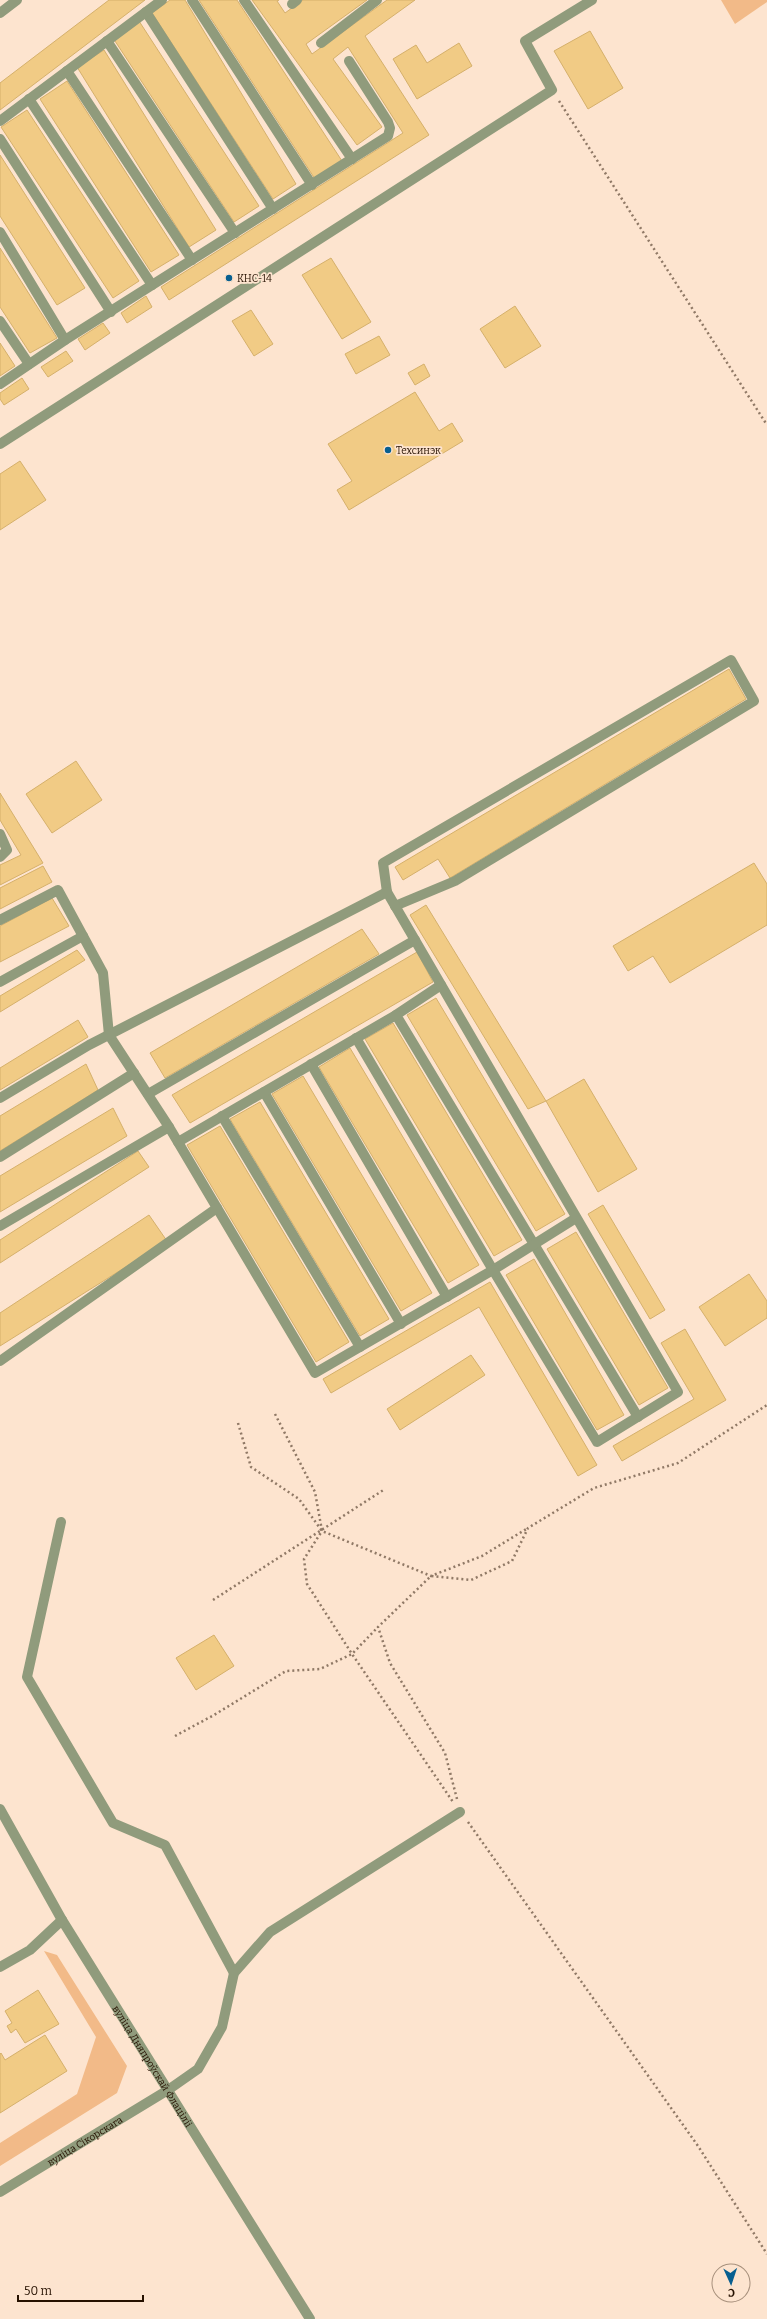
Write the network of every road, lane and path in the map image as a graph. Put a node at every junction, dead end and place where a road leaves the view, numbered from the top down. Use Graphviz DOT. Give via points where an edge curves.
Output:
graph roads {
  1 [pos="17,0"];
  2 [pos="162,0"];
  3 [pos="192,0"];
  4 [pos="244,0"];
  5 [pos="377,0"];
  6 [pos="592,0"];
  7 [pos="146,12"];
  8 [pos="0,13"];
  9 [pos="107,41"];
  10 [pos="321,43"];
  11 [pos="349,61"];
  12 [pos="67,70"];
  13 [pos="552,90"];
  14 [pos="29,99"];
  15 [pos="0,121"];
  16 [pos="0,139"];
  17 [pos="352,159"];
  18 [pos="312,185"];
  19 [pos="273,209"];
  20 [pos="0,232"];
  21 [pos="235,233"];
  22 [pos="192,260"];
  23 [pos="152,285"];
  24 [pos="110,312"];
  25 [pos="0,321"];
  26 [pos="66,340"];
  27 [pos="29,364"];
  28 [pos="0,384"];
  29 [pos="767,425"];
  30 [pos="0,444"];
  31 [pos="0,834"];
  32 [pos="0,857"];
  33 [pos="387,892"];
  34 [pos="395,906"];
  35 [pos="0,920"];
  36 [pos="82,936"];
  37 [pos="415,940"];
  38 [pos="0,982"];
  39 [pos="441,985"];
  40 [pos="396,1015"];
  41 [pos="109,1035"];
  42 [pos="356,1038"];
  43 [pos="311,1064"];
  44 [pos="134,1073"];
  45 [pos="264,1092"];
  46 [pos="148,1094"];
  47 [pos="0,1098"];
  48 [pos="222,1116"];
  49 [pos="169,1127"];
  50 [pos="178,1142"];
  51 [pos="0,1157"];
  52 [pos="217,1208"];
  53 [pos="576,1218"];
  54 [pos="0,1226"];
  55 [pos="533,1245"];
  56 [pos="493,1270"];
  57 [pos="447,1297"];
  58 [pos="401,1324"];
  59 [pos="360,1347"];
  60 [pos="0,1361"];
  61 [pos="767,1405"];
  62 [pos="275,1414"];
  63 [pos="638,1417"];
  64 [pos="238,1423"];
  65 [pos="385,1489"];
  66 [pos="60,1522"];
  67 [pos="528,1528"];
  68 [pos="322,1531"];
  69 [pos="431,1576"];
  70 [pos="213,1600"];
  71 [pos="378,1627"];
  72 [pos="352,1654"];
  73 [pos="174,1736"];
  74 [pos="0,1809"];
  75 [pos="460,1812"];
  76 [pos="62,1920"];
  77 [pos="0,1967"];
  78 [pos="234,1973"];
  79 [pos="168,2090"];
  80 [pos="0,2192"];
  81 [pos="767,2254"];
  82 [pos="310,2319"];
  1 -- 8 [label="street"];
  2 -- 7 [label="street"];
  3 -- 18 [label="street"];
  4 -- 17 [label="street"];
  5 -- 10 [label="street"];
  6 -- 13 [label="street" via="525,41"];
  7 -- 9 [label="street"];
  7 -- 19 [label="street"];
  9 -- 12 [label="street"];
  9 -- 21 [label="street"];
  11 -- 17 [label="street" via="390,128 388,136"];
  12 -- 14 [label="street"];
  12 -- 22 [label="street"];
  13 -- 29 [label="path"];
  13 -- 30 [label="street"];
  14 -- 15 [label="street"];
  14 -- 23 [label="street"];
  16 -- 24 [label="street"];
  17 -- 18 [label="street"];
  18 -- 19 [label="street"];
  19 -- 21 [label="street"];
  20 -- 26 [label="street"];
  21 -- 22 [label="street"];
  22 -- 23 [label="street"];
  23 -- 24 [label="street"];
  24 -- 26 [label="street"];
  25 -- 27 [label="street"];
  26 -- 27 [label="street"];
  27 -- 28 [label="street"];
  31 -- 32 [label="street" via="7,850"];
  33 -- 34 [label="street"];
  33 -- 34 [label="street" via="383,863 731,660 754,701 455,881"];
  33 -- 41 [label="street"];
  34 -- 37 [label="street"];
  35 -- 36 [label="street" via="58,890"];
  36 -- 38 [label="street"];
  36 -- 41 [label="street" via="103,972"];
  37 -- 39 [label="street"];
  37 -- 46 [label="street"];
  39 -- 40 [label="street"];
  39 -- 53 [label="street"];
  40 -- 42 [label="street"];
  40 -- 55 [label="street"];
  41 -- 44 [label="street"];
  41 -- 47 [label="street"];
  42 -- 43 [label="street"];
  42 -- 56 [label="street"];
  43 -- 45 [label="street"];
  43 -- 57 [label="street"];
  44 -- 46 [label="street"];
  44 -- 51 [label="street"];
  45 -- 48 [label="street"];
  45 -- 58 [label="street"];
  46 -- 49 [label="street"];
  48 -- 50 [label="street"];
  48 -- 59 [label="street"];
  49 -- 50 [label="street"];
  49 -- 54 [label="street"];
  50 -- 52 [label="street"];
  52 -- 59 [label="street" via="315,1373"];
  52 -- 60 [label="street"];
  53 -- 55 [label="street"];
  53 -- 63 [label="street" via="678,1392"];
  55 -- 56 [label="street"];
  55 -- 63 [label="street"];
  56 -- 57 [label="street"];
  56 -- 63 [label="street" via="597,1442"];
  57 -- 58 [label="street"];
  58 -- 59 [label="street"];
  61 -- 67 [label="path" via="678,1463 594,1488"];
  62 -- 68 [label="path" via="315,1492"];
  64 -- 68 [label="path" via="251,1468 299,1499"];
  65 -- 68 [label="path"];
  66 -- 78 [label="street" via="27,1677 113,1823 165,1845"];
  67 -- 69 [label="path" via="482,1556"];
  67 -- 69 [label="path" via="512,1561 471,1580"];
  68 -- 69 [label="path"];
  68 -- 70 [label="path"];
  68 -- 72 [label="path" via="304,1559 308,1584"];
  69 -- 71 [label="path"];
  71 -- 72 [label="path"];
  71 -- 75 [label="path" via="390,1663 445,1753"];
  72 -- 73 [label="path" via="320,1669 286,1671"];
  72 -- 75 [label="path"];
  74 -- 76 [label="street, вуліца Дняпроўскай Флаціліі"];
  75 -- 78 [label="street" via="270,1932"];
  75 -- 81 [label="path" via="694,2139"];
  76 -- 77 [label="street" via="30,1950"];
  76 -- 79 [label="street, вуліца Дняпроўскай Флаціліі"];
  78 -- 79 [label="street, вуліца Сікорскага" via="222,2027 198,2069"];
  79 -- 80 [label="street, вуліца Сікорскага"];
  79 -- 82 [label="street, вуліца Дняпроўскай Флаціліі"];
}
